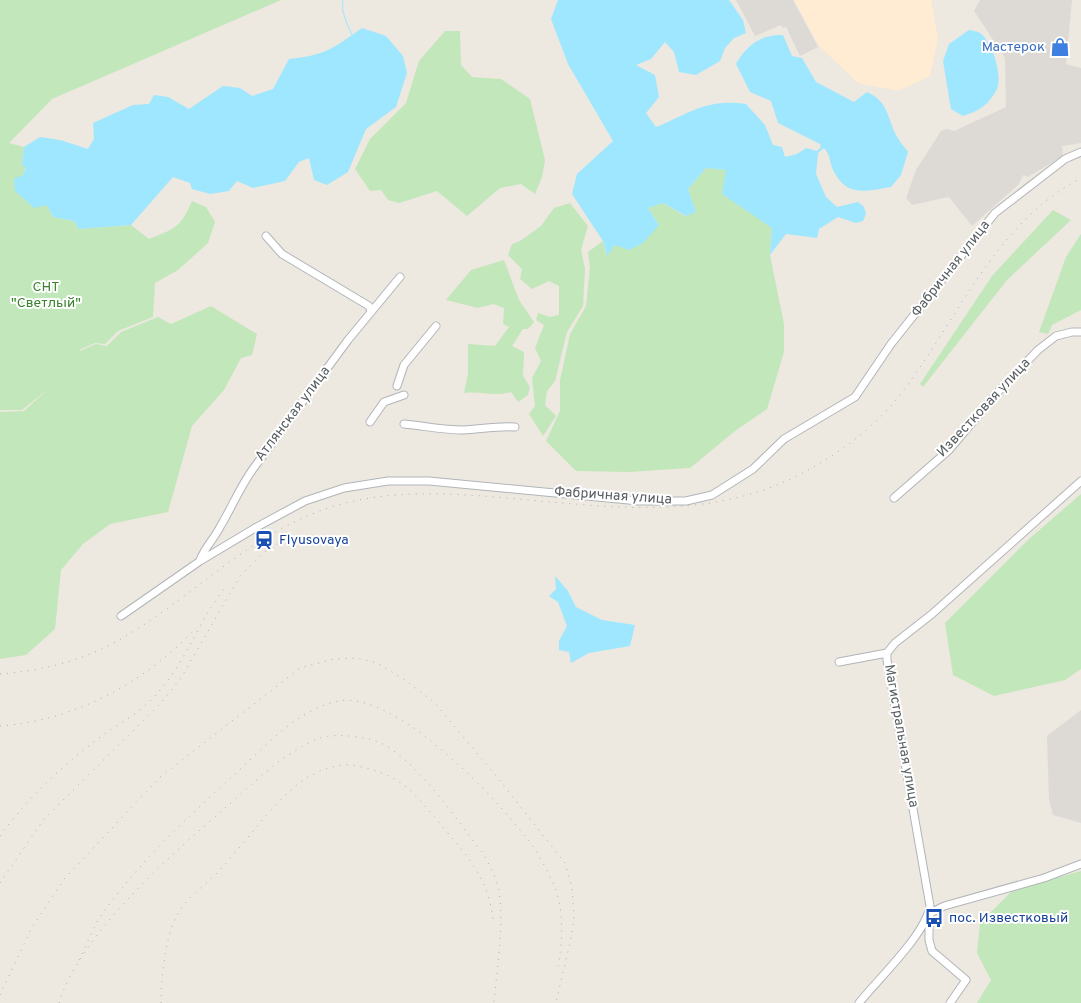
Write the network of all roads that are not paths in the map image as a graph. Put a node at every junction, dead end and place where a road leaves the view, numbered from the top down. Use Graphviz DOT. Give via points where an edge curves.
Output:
graph roads {
  1 [pos="1081,152"];
  2 [pos="266,236"];
  3 [pos="400,277"];
  4 [pos="371,311"];
  5 [pos="436,326"];
  6 [pos="1081,332"];
  7 [pos="397,386"];
  8 [pos="404,395"];
  9 [pos="370,422"];
  10 [pos="404,424"];
  11 [pos="514,427"];
  12 [pos="1081,481"];
  13 [pos="894,498"];
  14 [pos="200,560"];
  15 [pos="121,616"];
  16 [pos="888,653"];
  17 [pos="839,662"];
  18 [pos="1081,864"];
  19 [pos="929,914"];
  20 [pos="859,1003"];
  21 [pos="950,1003"];
  1 -- 14 [label="street, Фабричная улица" via="1065,159 995,213 891,344 855,397 784,439 753,469 712,495 686,500 638,501 473,484 388,481 344,488 305,502"];
  2 -- 4 [label="street" via="282,254 370,306"];
  3 -- 4 [label="street, Атлянская улица"];
  4 -- 14 [label="street, Атлянская улица" via="243,483"];
  5 -- 7 [label="street" via="404,366"];
  6 -- 13 [label="street, Известковая улица" via="1056,336 1038,350 949,450"];
  8 -- 9 [label="street" via="384,402"];
  10 -- 11 [label="street" via="430,429"];
  12 -- 16 [label="street, Магистральная улица" via="895,643"];
  14 -- 15 [label="street, Фабричная улица"];
  16 -- 17 [label="street"];
  16 -- 19 [label="street, Магистральная улица"];
  18 -- 19 [label="street" via="944,906"];
  19 -- 20 [label="street" via="914,938"];
  19 -- 21 [label="street, Магистральная улица" via="932,951 966,980"];
}
